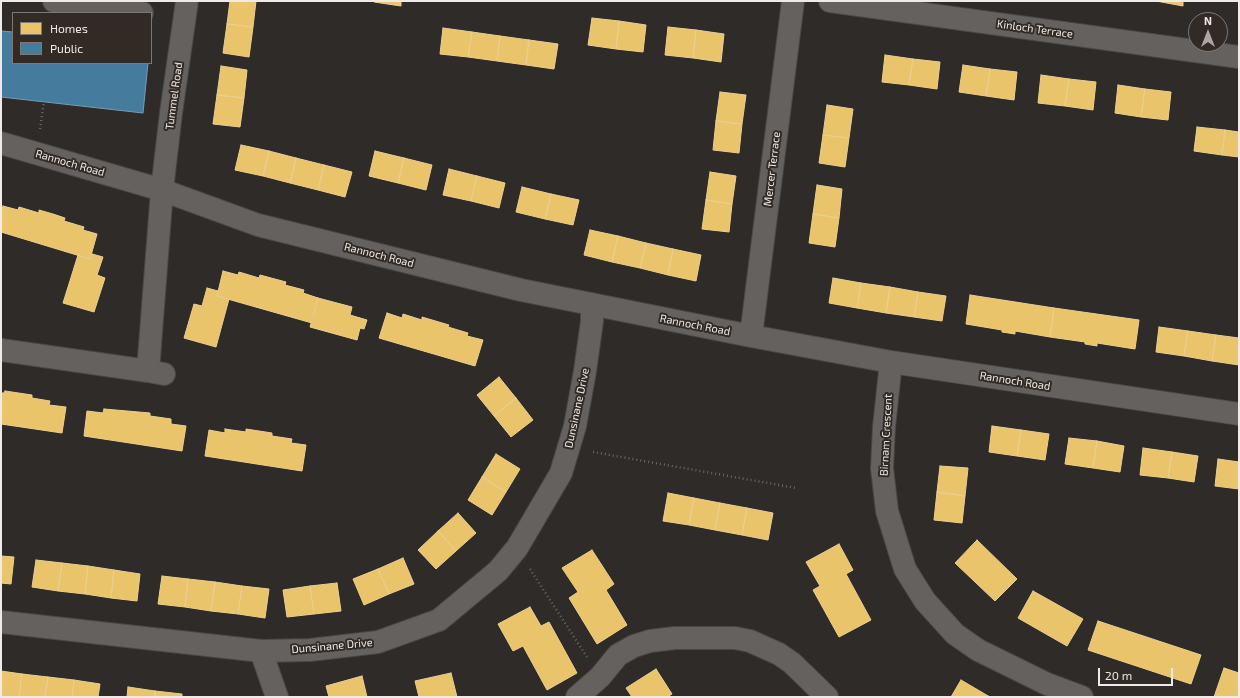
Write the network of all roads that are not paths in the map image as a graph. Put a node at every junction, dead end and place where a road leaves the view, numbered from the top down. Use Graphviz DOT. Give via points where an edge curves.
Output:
graph roads {
  1 [pos="59,1"];
  2 [pos="187,1"];
  3 [pos="793,1"];
  4 [pos="830,1"];
  5 [pos="135,12"];
  6 [pos="1239,58"];
  7 [pos="1,143"];
  8 [pos="162,190"];
  9 [pos="592,304"];
  10 [pos="751,336"];
  11 [pos="1,350"];
  12 [pos="892,362"];
  13 [pos="1239,414"];
  14 [pos="1,622"];
  15 [pos="261,651"];
  16 [pos="1044,690"];
  17 [pos="277,697"];
  18 [pos="577,697"];
  19 [pos="827,697"];
  20 [pos="1082,697"];
  1 -- 5 [label="street"];
  2 -- 8 [label="street, Tummel Road"];
  3 -- 10 [label="street, Mercer Terrace"];
  4 -- 6 [label="street, Kinloch Terrace"];
  7 -- 8 [label="street, Rannoch Road"];
  8 -- 9 [label="street, Rannoch Road" via="258,225 521,290"];
  8 -- 11 [label="street" via="156,372"];
  9 -- 10 [label="street, Rannoch Road"];
  9 -- 15 [label="street, Dunsinane Drive" via="592,321 575,426 561,473 517,548 498,571 439,620 378,642 310,650"];
  10 -- 12 [label="street, Rannoch Road"];
  12 -- 13 [label="street, Rannoch Road"];
  12 -- 16 [label="street, Birnam Crescent" via="882,468 887,511 905,569 924,601 955,634"];
  14 -- 15 [label="street, Dunsinane Drive"];
  15 -- 17 [label="street"];
  16 -- 20 [label="street, Birnam Crescent"];
  18 -- 19 [label="street" via="600,677 618,655 634,646 675,638 735,638 750,641 792,663"];
}
